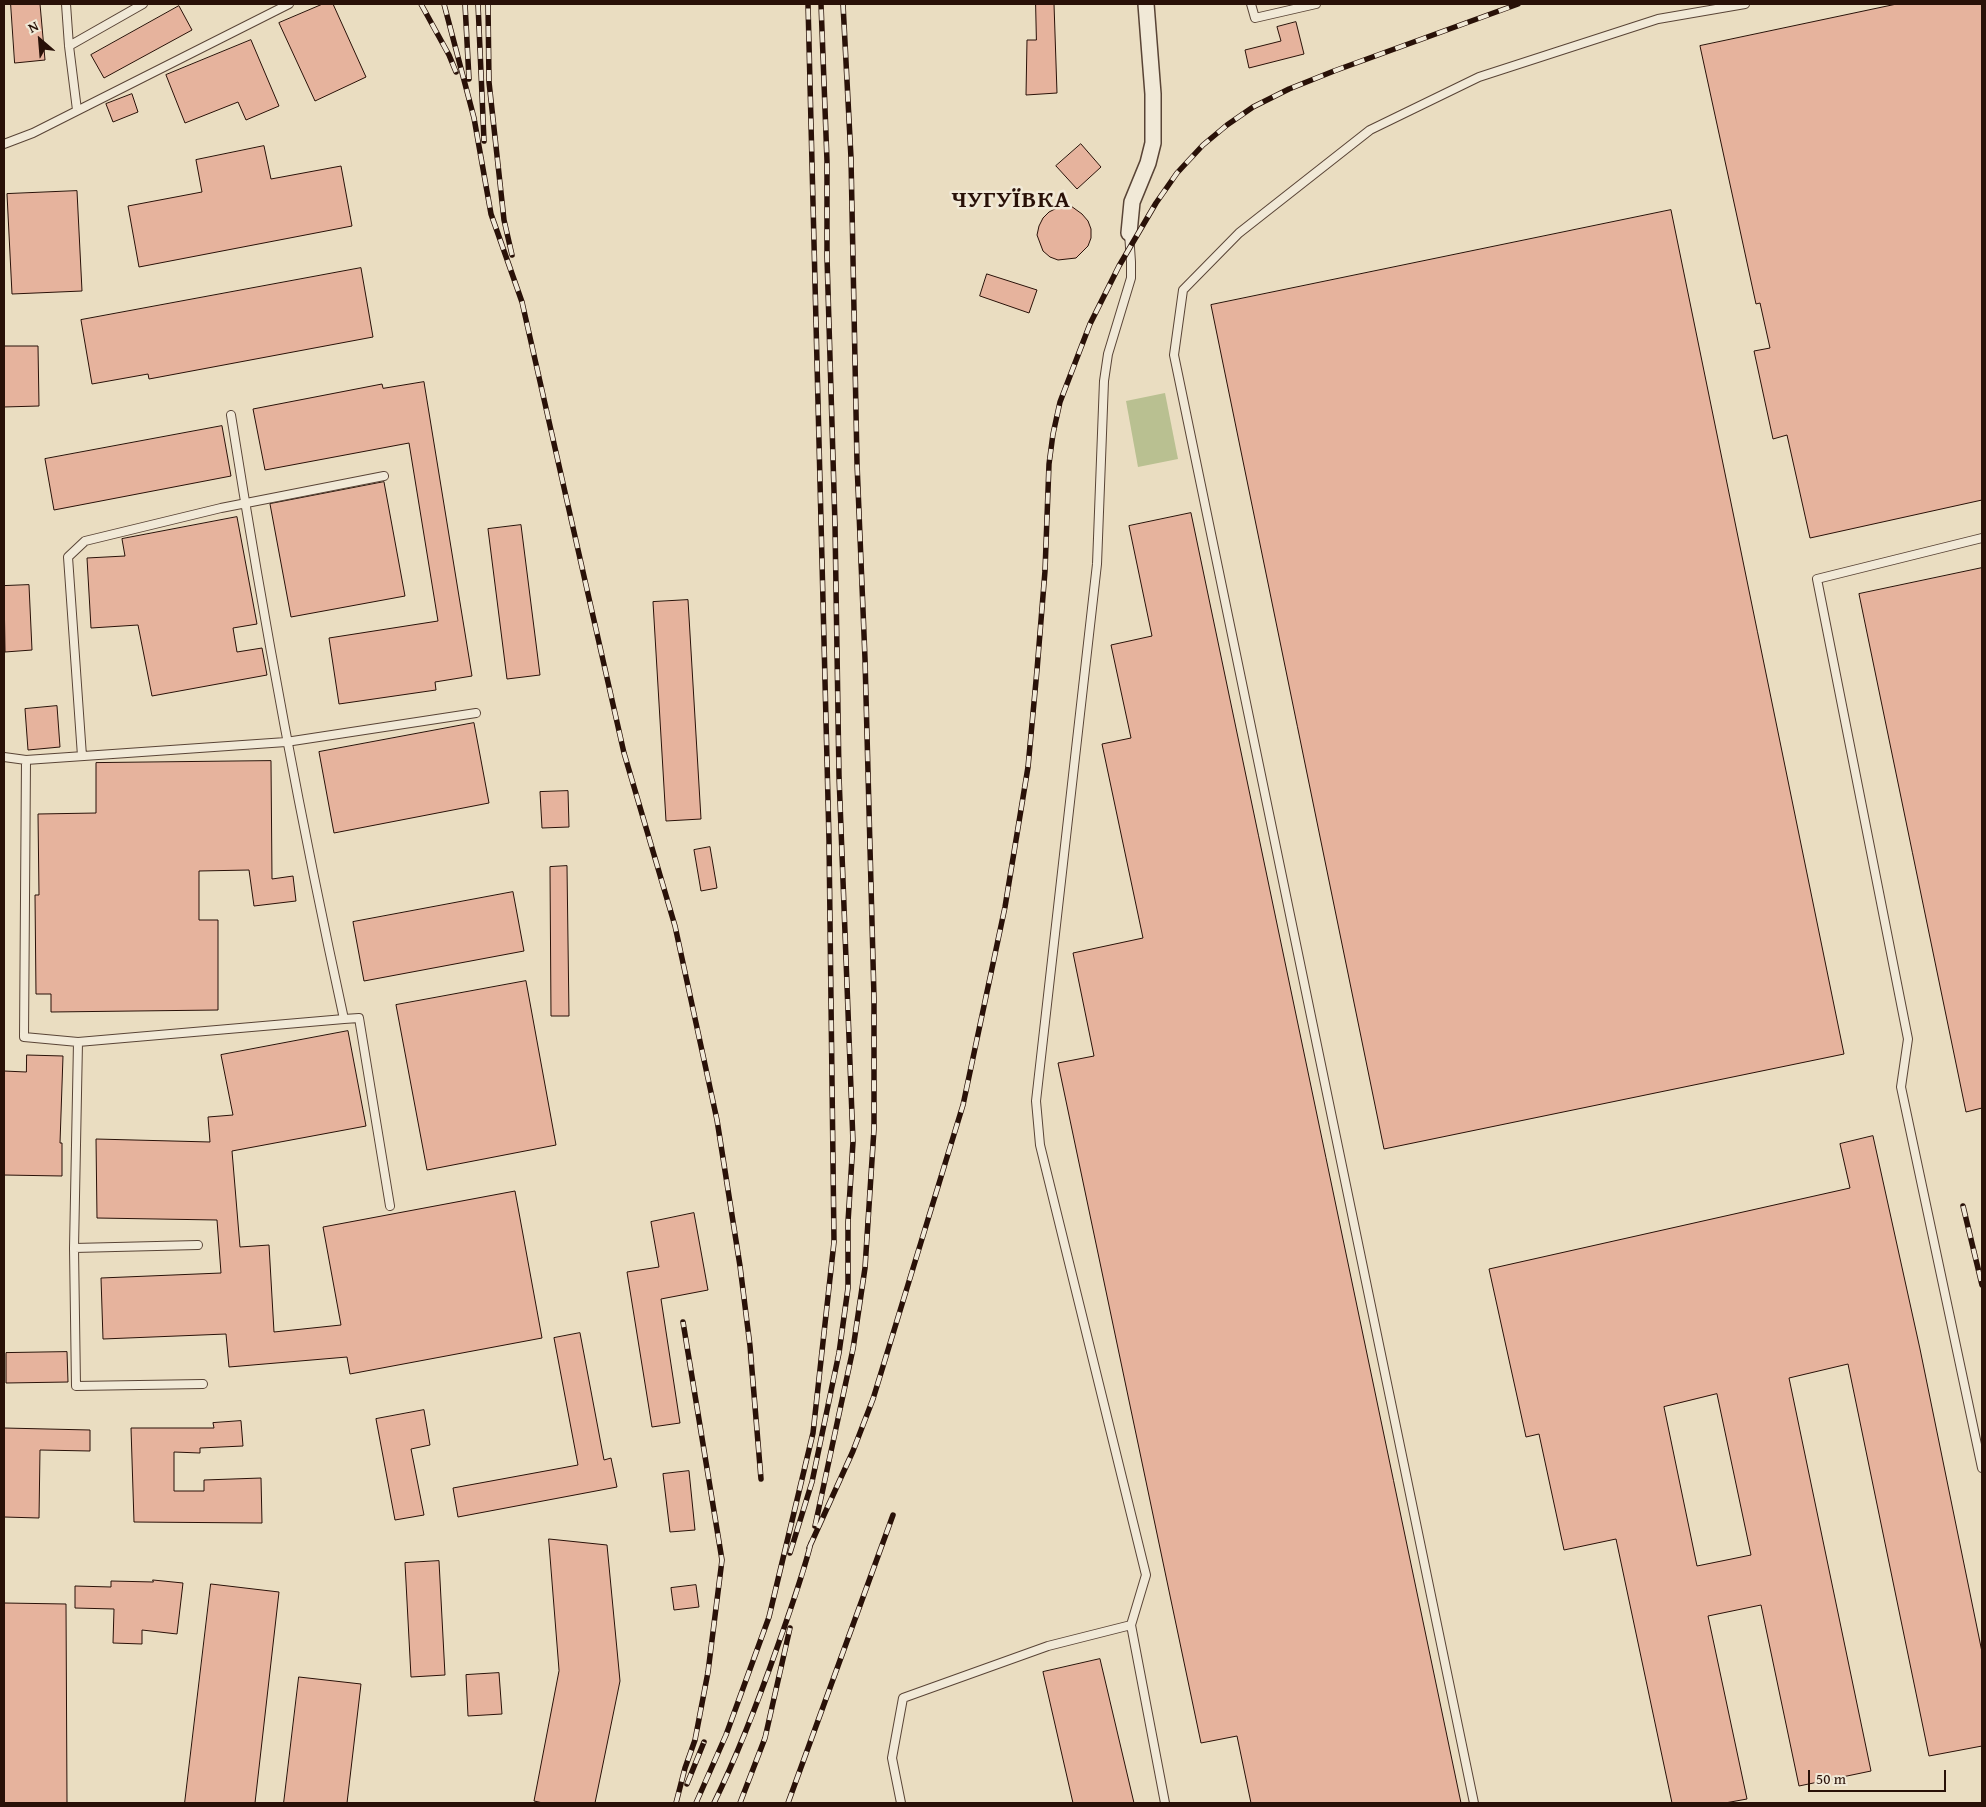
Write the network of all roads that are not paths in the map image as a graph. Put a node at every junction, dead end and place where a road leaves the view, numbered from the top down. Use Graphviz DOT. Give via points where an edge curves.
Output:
graph roads {
  1 [pos="66,4"];
  2 [pos="144,4"];
  3 [pos="289,4"];
  4 [pos="1146,4"];
  5 [pos="1251,4"];
  6 [pos="1316,4"];
  7 [pos="1745,4"];
  8 [pos="69,46"];
  9 [pos="77,110"];
  10 [pos="4,144"];
  11 [pos="1128,232"];
  12 [pos="231,415"];
  13 [pos="384,476"];
  14 [pos="245,503"];
  15 [pos="1982,538"];
  16 [pos="476,713"];
  17 [pos="286,742"];
  18 [pos="82,756"];
  19 [pos="4,757"];
  20 [pos="26,760"];
  21 [pos="344,1019"];
  22 [pos="78,1042"];
  23 [pos="390,1206"];
  24 [pos="198,1245"];
  25 [pos="74,1248"];
  26 [pos="203,1384"];
  27 [pos="1982,1468"];
  28 [pos="1131,1625"];
  29 [pos="901,1803"];
  30 [pos="1165,1803"];
  31 [pos="1474,1803"];
  1 -- 8 [label="lane"];
  2 -- 8 [label="lane"];
  3 -- 9 [label="lane"];
  4 -- 11 [label="street" via="1153,143 1132,202"];
  5 -- 6 [label="lane" via="1255,18"];
  7 -- 31 [label="lane" via="1658,19 1480,77 1370,130 1239,233 1183,290 1174,356"];
  8 -- 9 [label="lane"];
  9 -- 10 [label="lane"];
  11 -- 28 [label="lane" via="1130,283 1108,354 1104,380 1097,564 1036,1101 1040,1145 1146,1576"];
  12 -- 14 [label="lane"];
  13 -- 14 [label="lane"];
  14 -- 17 [label="lane"];
  14 -- 18 [label="lane" via="85,541 68,557"];
  15 -- 27 [label="lane" via="1817,579 1908,1039 1902,1087"];
  16 -- 17 [label="lane"];
  17 -- 18 [label="lane"];
  17 -- 21 [label="lane"];
  18 -- 20 [label="lane"];
  19 -- 20 [label="lane"];
  20 -- 22 [label="lane" via="24,1037"];
  21 -- 22 [label="lane"];
  21 -- 23 [label="lane" via="359,1018"];
  22 -- 25 [label="lane"];
  24 -- 25 [label="lane"];
  25 -- 26 [label="lane" via="76,1386"];
  28 -- 29 [label="lane" via="1048,1646 903,1698 892,1758"];
  28 -- 30 [label="lane"];
}
